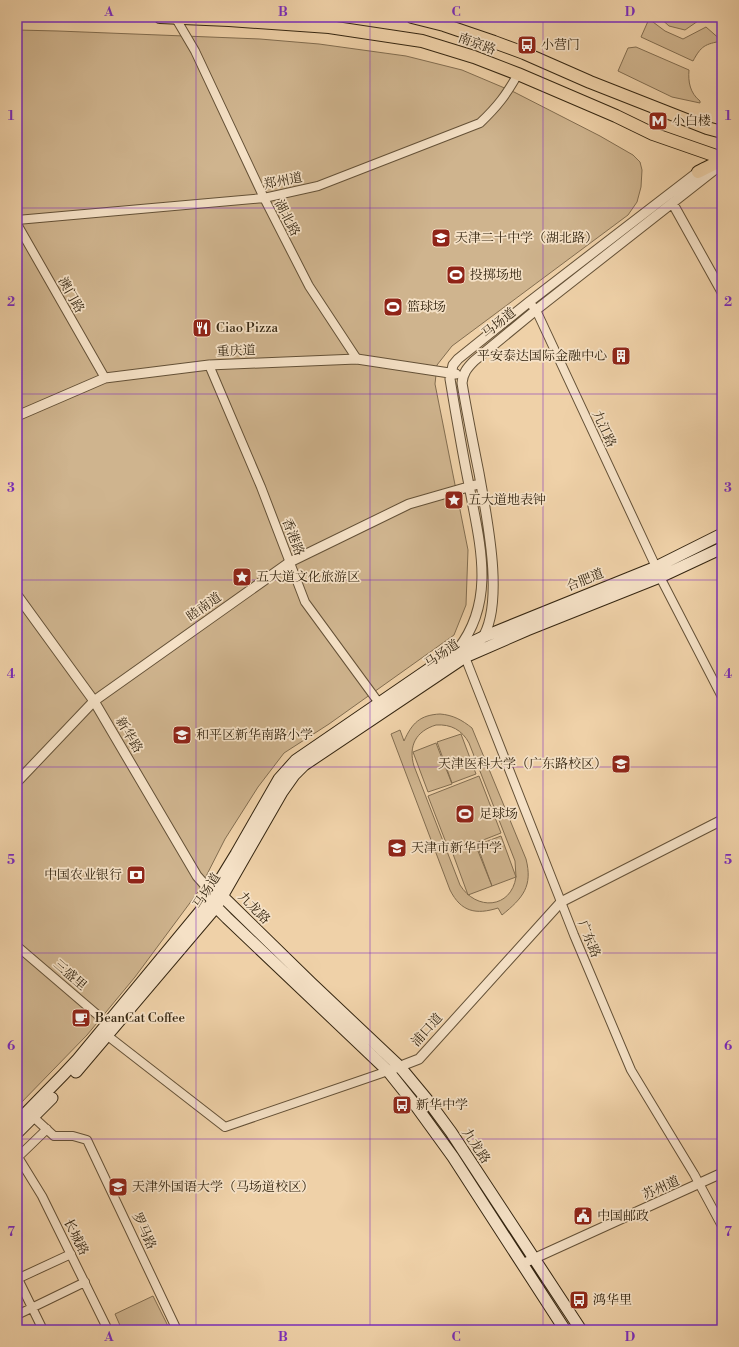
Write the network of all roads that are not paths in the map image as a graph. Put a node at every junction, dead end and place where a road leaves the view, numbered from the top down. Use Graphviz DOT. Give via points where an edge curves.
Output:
graph roads {
  1 [pos="160,17"];
  2 [pos="175,17"];
  3 [pos="412,17"];
  4 [pos="518,74"];
  5 [pos="722,132"];
  6 [pos="721,158"];
  7 [pos="698,172"];
  8 [pos="264,198"];
  9 [pos="672,204"];
  10 [pos="17,220"];
  11 [pos="17,224"];
  12 [pos="722,292"];
  13 [pos="529,302"];
  14 [pos="536,310"];
  15 [pos="357,359"];
  16 [pos="209,365"];
  17 [pos="451,372"];
  18 [pos="463,376"];
  19 [pos="105,378"];
  20 [pos="17,416"];
  21 [pos="480,484"];
  22 [pos="469,486"];
  23 [pos="722,534"];
  24 [pos="722,548"];
  25 [pos="290,562"];
  26 [pos="658,572"];
  27 [pos="17,595"];
  28 [pos="483,638"];
  29 [pos="462,653"];
  30 [pos="721,694"];
  31 [pos="94,701"];
  32 [pos="379,703"];
  33 [pos="17,782"];
  34 [pos="722,820"];
  35 [pos="227,877"];
  36 [pos="218,898"];
  37 [pos="561,902"];
  38 [pos="235,910"];
  39 [pos="17,946"];
  40 [pos="105,1030"];
  41 [pos="400,1067"];
  42 [pos="388,1071"];
  43 [pos="30,1114"];
  44 [pos="17,1122"];
  45 [pos="48,1129"];
  46 [pos="17,1133"];
  47 [pos="17,1157"];
  48 [pos="722,1173"];
  49 [pos="699,1184"];
  50 [pos="722,1226"];
  51 [pos="71,1254"];
  52 [pos="534,1258"];
  53 [pos="522,1264"];
  54 [pos="18,1279"];
  55 [pos="85,1282"];
  56 [pos="32,1308"];
  57 [pos="17,1315"];
  58 [pos="44,1330"];
  59 [pos="108,1330"];
  60 [pos="177,1330"];
  61 [pos="565,1330"];
  62 [pos="581,1330"];
  1 -- 2 [label="main road, 南京路"];
  2 -- 4 [label="main road, 南京路" via="283,23 372,32 422,41"];
  2 -- 8 [label="street, 湖北路" via="195,51"];
  3 -- 5 [label="main road, 南京路" via="444,25 524,53 590,82"];
  4 -- 6 [label="main road, 南京路" via="653,134"];
  4 -- 8 [label="street, 郑州道" via="506,96 480,123 318,186"];
  6 -- 7 [label="main road"];
  6 -- 9 [label="street, 马场道"];
  7 -- 13 [label="street, 马场道"];
  8 -- 10 [label="street, 郑州道"];
  8 -- 15 [label="street, 湖北路" via="309,286"];
  9 -- 12 [label="street"];
  9 -- 14 [label="street, 马场道"];
  11 -- 19 [label="street, 澳门路"];
  13 -- 14 [label="street, 九江路"];
  13 -- 17 [label="street, 马场道" via="458,359"];
  14 -- 18 [label="street, 马场道" via="474,361"];
  14 -- 26 [label="street, 九江路"];
  15 -- 16 [label="street, 重庆道"];
  15 -- 17 [label="street, 重庆道"];
  16 -- 19 [label="street, 重庆道"];
  16 -- 25 [label="street, 香港路"];
  17 -- 18 [label="street, 重庆道"];
  17 -- 22 [label="street, 马场道" via="450,380"];
  18 -- 21 [label="street" via="462,383"];
  19 -- 20 [label="street, 重庆道"];
  21 -- 22 [label="street, 睦南道"];
  21 -- 28 [label="street" via="490,540 493,589 488,628"];
  22 -- 25 [label="street, 睦南道" via="409,504"];
  22 -- 29 [label="street, 马场道" via="480,543 482,580 474,624"];
  23 -- 26 [label="main road, 合肥道"];
  24 -- 26 [label="main road, 合肥道"];
  25 -- 31 [label="street, 睦南道"];
  25 -- 32 [label="street, 香港路" via="305,602"];
  26 -- 28 [label="main road, 合肥道"];
  26 -- 29 [label="main road, 合肥道" via="527,630"];
  26 -- 30 [label="street, 九江路"];
  27 -- 31 [label="street, 新华路"];
  28 -- 29 [label="main road, 合肥道"];
  29 -- 32 [label="main road, 马场道"];
  29 -- 35 [label="main road, 马场道" via="299,770 289,780"];
  29 -- 37 [label="street, 广东路"];
  31 -- 33 [label="street, 睦南道"];
  31 -- 36 [label="street, 新华路" via="197,876"];
  32 -- 35 [label="main road, 马场道" via="290,766 279,779"];
  34 -- 37 [label="street, 浦口道"];
  35 -- 36 [label="main road, 马场道"];
  35 -- 38 [label="main road"];
  36 -- 38 [label="main road, 九龙路"];
  36 -- 40 [label="main road, 马场道" via="203,908"];
  36 -- 42 [label="main road, 九龙路" via="227,918"];
  37 -- 41 [label="street, 浦口道" via="419,1059"];
  37 -- 49 [label="street, 广东路" via="631,1070"];
  38 -- 41 [label="main road, 九龙路"];
  39 -- 40 [label="street, 三盛里"];
  40 -- 42 [label="street, 浦口道" via="225,1127"];
  40 -- 43 [label="main road, 马场道"];
  41 -- 42 [label="street, 浦口道"];
  41 -- 52 [label="main road, 九龙路" via="429,1102"];
  42 -- 53 [label="main road, 九龙路" via="453,1157"];
  43 -- 44 [label="main road, 马场道"];
  43 -- 45 [label="street, 罗马路"];
  43 -- 46 [label="main road, 马场道"];
  45 -- 47 [label="street"];
  45 -- 60 [label="street, 罗马路" via="54,1136 73,1136 88,1140"];
  47 -- 51 [label="street, 长城路" via="42,1196"];
  48 -- 49 [label="street, 苏州道"];
  49 -- 50 [label="street, 广东路"];
  49 -- 52 [label="street, 苏州道"];
  51 -- 54 [label="street"];
  51 -- 55 [label="street, 长城路"];
  52 -- 53 [label="street, 苏州道"];
  52 -- 62 [label="main road, 九龙路"];
  53 -- 61 [label="main road, 九龙路"];
  54 -- 56 [label="street"];
  55 -- 56 [label="street"];
  55 -- 59 [label="street, 长城路"];
  56 -- 57 [label="street"];
  56 -- 58 [label="street"];
}
